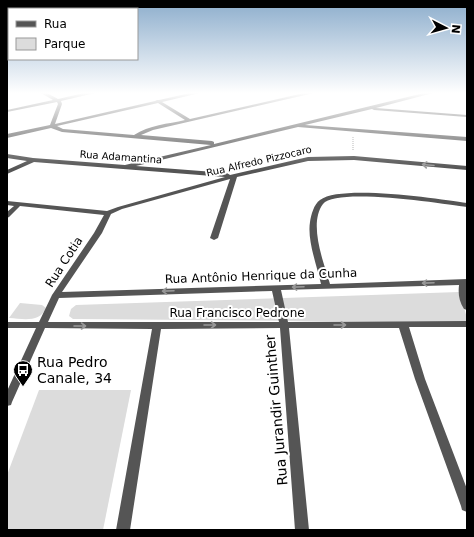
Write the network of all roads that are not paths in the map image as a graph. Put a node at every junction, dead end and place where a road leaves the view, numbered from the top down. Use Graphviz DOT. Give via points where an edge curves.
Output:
graph roads {
  1 [pos="55,118"];
  2 [pos="85,118"];
  3 [pos="185,118"];
  4 [pos="197,118"];
  5 [pos="324,118"];
  6 [pos="188,120"];
  7 [pos="52,126"];
  8 [pos="291,126"];
  9 [pos="7,136"];
  10 [pos="136,136"];
  11 [pos="467,139"];
  12 [pos="219,144"];
  13 [pos="7,156"];
  14 [pos="33,160"];
  15 [pos="125,167"];
  16 [pos="467,168"];
  17 [pos="7,172"];
  18 [pos="200,173"];
  19 [pos="234,176"];
  20 [pos="214,181"];
  21 [pos="7,203"];
  22 [pos="19,204"];
  23 [pos="467,205"];
  24 [pos="108,214"];
  25 [pos="7,216"];
  26 [pos="214,238"];
  27 [pos="465,282"];
  28 [pos="326,286"];
  29 [pos="276,288"];
  30 [pos="56,295"];
  31 [pos="467,307"];
  32 [pos="403,324"];
  33 [pos="467,324"];
  34 [pos="7,325"];
  35 [pos="284,325"];
  36 [pos="41,326"];
  37 [pos="157,326"];
  38 [pos="7,402"];
  39 [pos="467,506"];
  40 [pos="123,530"];
  41 [pos="302,530"];
  1 -- 7 [label="street"];
  2 -- 7 [label="street"];
  3 -- 6 [label="street"];
  4 -- 6 [label="street"];
  5 -- 8 [label="street"];
  6 -- 10 [label="street" via="142,132"];
  7 -- 9 [label="street"];
  7 -- 10 [label="street" via="70,132"];
  8 -- 11 [label="street"];
  8 -- 12 [label="street"];
  10 -- 12 [label="street"];
  12 -- 15 [label="street"];
  13 -- 14 [label="street, Rua Adamantina"];
  14 -- 15 [label="street, Rua Adamantina"];
  14 -- 17 [label="street"];
  15 -- 18 [label="street, Rua Adamantina"];
  16 -- 19 [label="street, Rua Alfredo Pizzocaro, one-way" via="336,157 308,159"];
  18 -- 19 [label="street, Rua Adamantina"];
  18 -- 20 [label="street"];
  19 -- 20 [label="street, Rua Alfredo Pizzocaro"];
  19 -- 26 [label="street"];
  20 -- 24 [label="street, Rua Alfredo Pizzocaro" via="120,208"];
  21 -- 22 [label="street"];
  22 -- 24 [label="street"];
  22 -- 25 [label="street"];
  23 -- 28 [label="street" via="358,194 333,196 322,201 316,210 313,226"];
  24 -- 30 [label="street, Rua Cotia"];
  27 -- 28 [label="street, Rua Antônio Henrique da Cunha, one-way"];
  27 -- 31 [label="street" via="462,289"];
  28 -- 29 [label="street, Rua Antônio Henrique da Cunha, one-way"];
  29 -- 30 [label="street, Rua Antônio Henrique da Cunha, one-way"];
  29 -- 35 [label="street, Rua Jurandir Guinther"];
  30 -- 36 [label="street, Rua Cotia"];
  32 -- 33 [label="street, Rua Francisco Pedrone"];
  35 -- 32 [label="street, Rua Francisco Pedrone, one-way"];
  32 -- 39 [label="street" via="420,379"];
  34 -- 36 [label="street, Rua Francisco Pedrone"];
  37 -- 35 [label="street, Rua Francisco Pedrone, one-way"];
  35 -- 41 [label="street, Rua Jurandir Guinther"];
  36 -- 37 [label="street, Rua Francisco Pedrone, one-way"];
  36 -- 38 [label="street, Rua Cotia"];
  37 -- 40 [label="street"];
}
